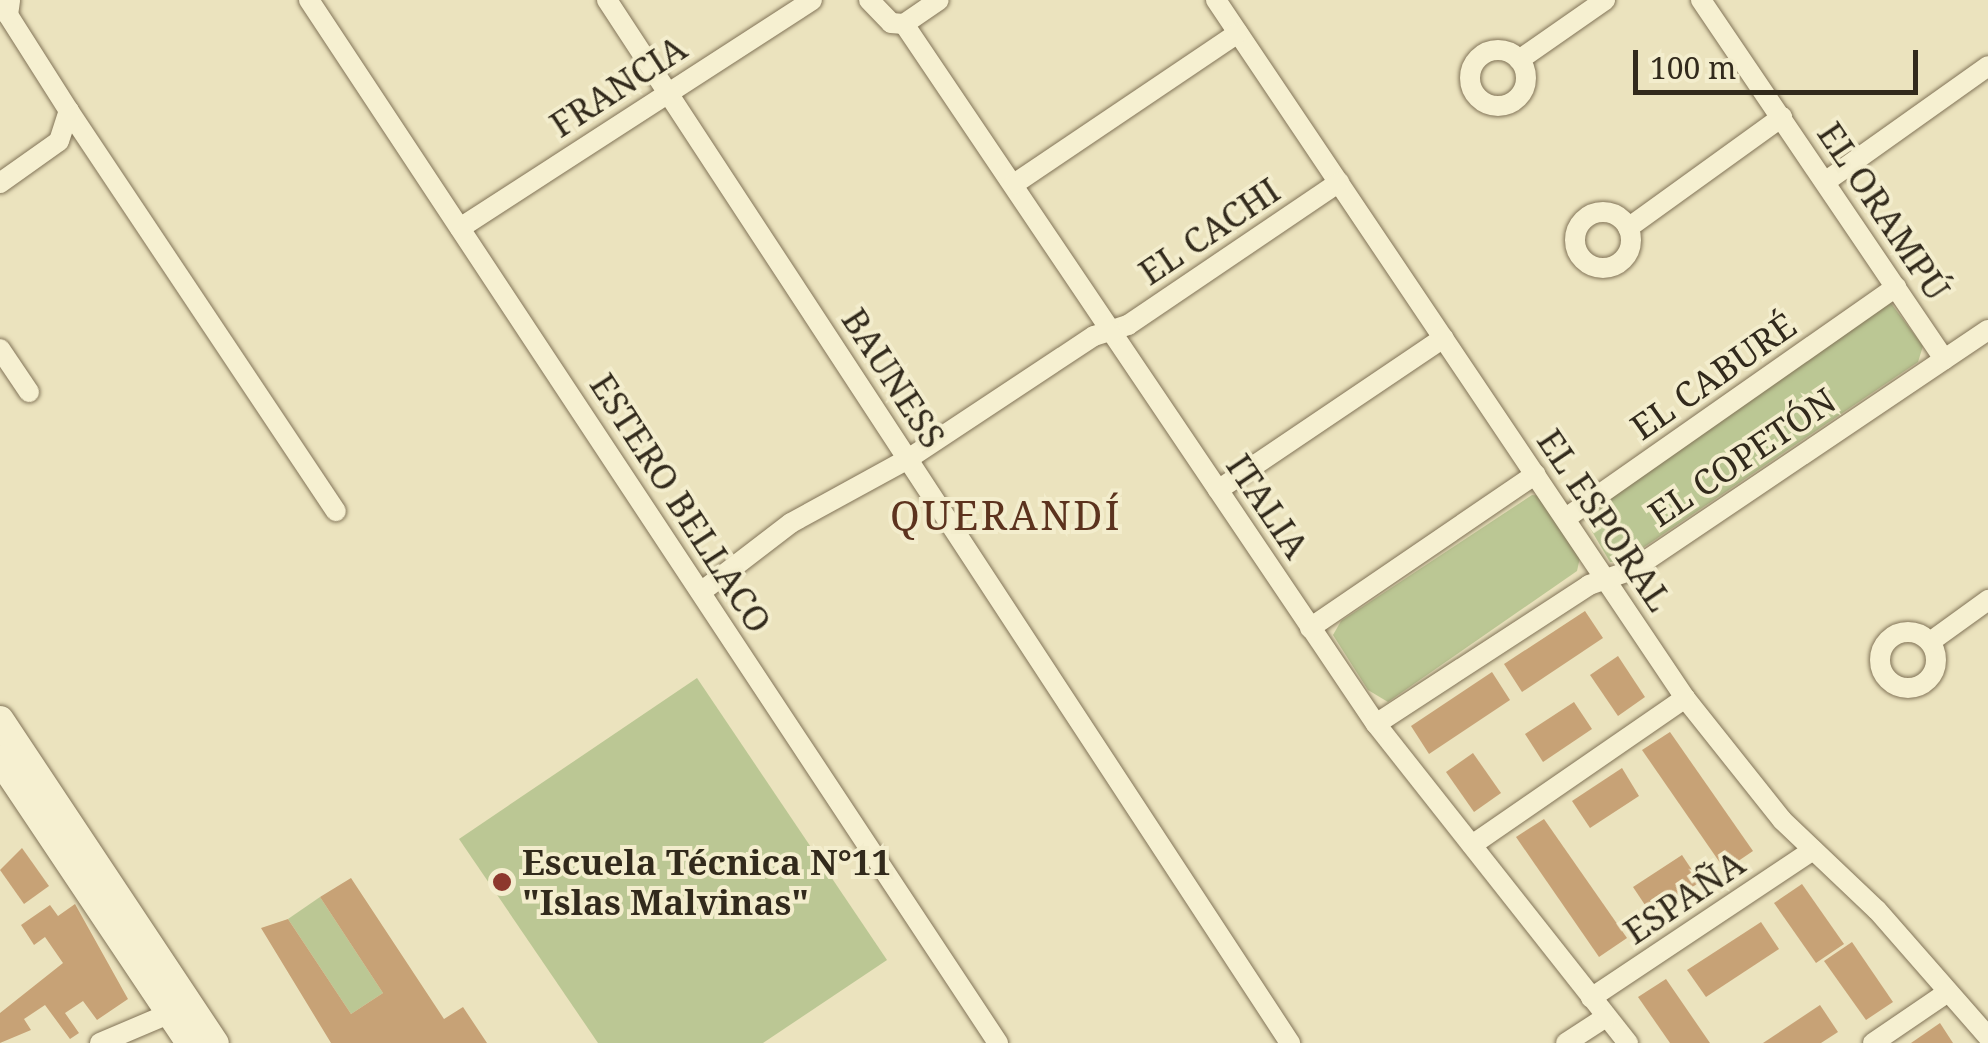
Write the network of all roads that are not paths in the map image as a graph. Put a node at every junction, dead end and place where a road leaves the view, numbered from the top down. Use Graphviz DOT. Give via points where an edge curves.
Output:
graph roads {
  1 [pos="10,0"];
  2 [pos="309,0"];
  3 [pos="607,0"];
  4 [pos="812,0"];
  5 [pos="870,0"];
  6 [pos="939,0"];
  7 [pos="1216,0"];
  8 [pos="1605,0"];
  9 [pos="1700,0"];
  10 [pos="904,24"];
  11 [pos="1238,33"];
  12 [pos="1520,60"];
  13 [pos="1988,66"];
  14 [pos="667,92"];
  15 [pos="69,111"];
  16 [pos="1782,118"];
  17 [pos="1339,182"];
  18 [pos="1825,182"];
  19 [pos="0,183"];
  20 [pos="1014,184"];
  21 [pos="460,228"];
  22 [pos="1628,228"];
  23 [pos="1896,287"];
  24 [pos="1113,330"];
  25 [pos="1988,330"];
  26 [pos="1443,338"];
  27 [pos="0,349"];
  28 [pos="1944,359"];
  29 [pos="29,392"];
  30 [pos="908,458"];
  31 [pos="1536,474"];
  32 [pos="1218,490"];
  33 [pos="336,512"];
  34 [pos="1566,518"];
  35 [pos="1607,580"];
  36 [pos="701,592"];
  37 [pos="1988,600"];
  38 [pos="1310,628"];
  39 [pos="1930,642"];
  40 [pos="1686,698"];
  41 [pos="0,720"];
  42 [pos="1376,724"];
  43 [pos="8,765"];
  44 [pos="1472,845"];
  45 [pos="1814,850"];
  46 [pos="1948,992"];
  47 [pos="1591,998"];
  48 [pos="180,1009"];
  49 [pos="1606,1016"];
  50 [pos="1988,1037"];
  51 [pos="100,1043"];
  52 [pos="190,1043"];
  53 [pos="215,1043"];
  54 [pos="998,1043"];
  55 [pos="1290,1043"];
  56 [pos="1566,1043"];
  57 [pos="1628,1043"];
  58 [pos="1873,1043"];
  1 -- 15 [label="street" via="8,15"];
  2 -- 21 [label="street, ESTERO BELLACO"];
  3 -- 14 [label="street, BAUNESS"];
  4 -- 14 [label="street, FRANCIA"];
  5 -- 10 [label="street, ITALIA" via="890,23"];
  6 -- 10 [label="street"];
  7 -- 11 [label="street, EL ESPORAL"];
  8 -- 12 [label="street"];
  9 -- 16 [label="street, EL ORAMPÚ"];
  10 -- 20 [label="street, ITALIA"];
  11 -- 17 [label="street, EL ESPORAL"];
  11 -- 20 [label="street"];
  13 -- 18 [label="street"];
  14 -- 21 [label="street, FRANCIA"];
  14 -- 30 [label="street, BAUNESS"];
  15 -- 19 [label="street" via="59,141"];
  15 -- 33 [label="street" via="106,156"];
  16 -- 18 [label="street, EL ORAMPÚ"];
  16 -- 22 [label="street"];
  17 -- 24 [label="street, EL CACHI"];
  17 -- 26 [label="street, EL ESPORAL"];
  18 -- 23 [label="street, EL ORAMPÚ"];
  20 -- 24 [label="street, ITALIA"];
  21 -- 36 [label="street, ESTERO BELLACO"];
  23 -- 28 [label="street, EL ORAMPÚ"];
  23 -- 34 [label="street, EL CABURÉ"];
  24 -- 30 [label="street, EL CACHI"];
  24 -- 32 [label="street, ITALIA"];
  25 -- 28 [label="street, EL COPETÓN"];
  26 -- 31 [label="street, EL ESPORAL"];
  26 -- 32 [label="street"];
  27 -- 29 [label="street"];
  28 -- 35 [label="street, EL COPETÓN"];
  30 -- 36 [label="street, EL CACHI" via="792,524"];
  30 -- 55 [label="street, BAUNESS"];
  31 -- 34 [label="street, EL ESPORAL"];
  31 -- 38 [label="street"];
  32 -- 38 [label="street, ITALIA"];
  34 -- 35 [label="street, EL ESPORAL"];
  35 -- 40 [label="street, EL ESPORAL"];
  35 -- 42 [label="street, EL COPETÓN"];
  36 -- 54 [label="street, ESTERO BELLACO"];
  37 -- 39 [label="street"];
  38 -- 42 [label="street, ITALIA"];
  40 -- 44 [label="street"];
  40 -- 45 [label="street, EL ESPORAL"];
  41 -- 43 [label="main road"];
  42 -- 44 [label="street, ITALIA"];
  43 -- 48 [label="main road"];
  44 -- 47 [label="street, ITALIA"];
  45 -- 46 [label="street, EL ESPORAL"];
  45 -- 47 [label="street, ESPAÑA"];
  46 -- 50 [label="street, EL ESPORAL"];
  46 -- 58 [label="street"];
  47 -- 49 [label="street, ITALIA"];
  48 -- 51 [label="street"];
  48 -- 52 [label="main road"];
  48 -- 53 [label="main road"];
  49 -- 56 [label="street"];
  49 -- 57 [label="street, ITALIA"];
}
